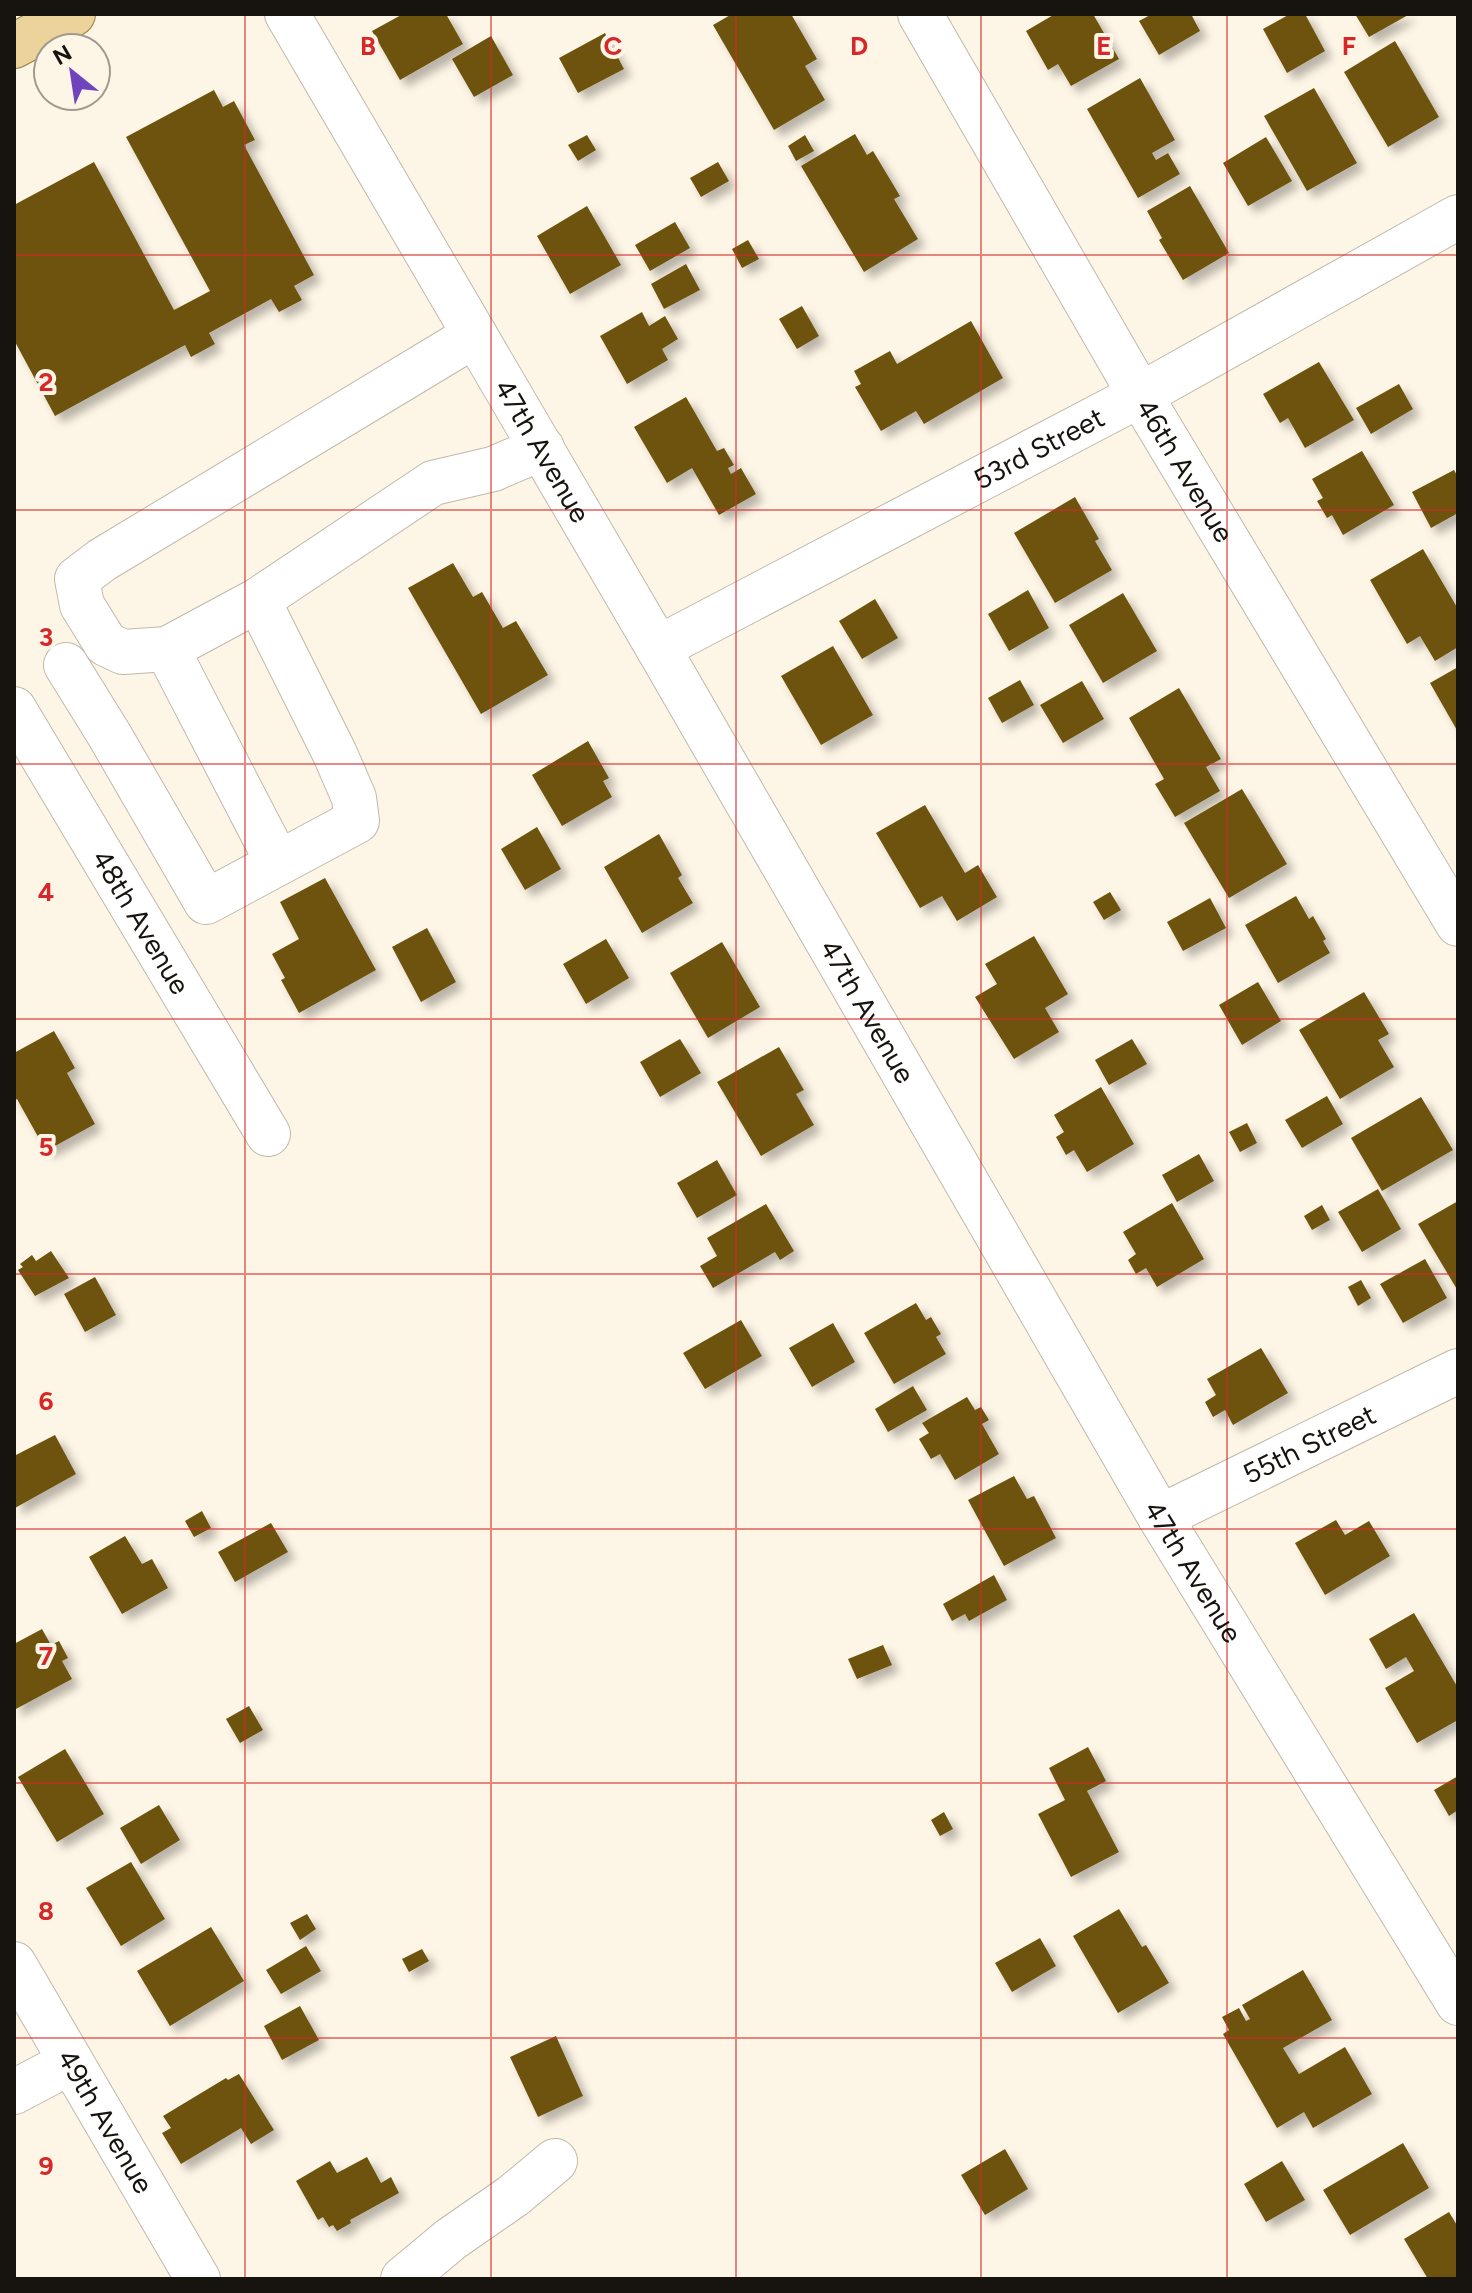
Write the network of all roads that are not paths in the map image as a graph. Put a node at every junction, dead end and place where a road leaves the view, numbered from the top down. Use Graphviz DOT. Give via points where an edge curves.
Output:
graph roads {
  1 [pos="73,14"];
  2 [pos="287,14"];
  3 [pos="920,14"];
  4 [pos="14,46"];
  5 [pos="1458,217"];
  6 [pos="475,335"];
  7 [pos="1140,395"];
  8 [pos="542,448"];
  9 [pos="258,600"];
  10 [pos="106,644"];
  11 [pos="658,648"];
  12 [pos="167,649"];
  13 [pos="66,665"];
  14 [pos="14,689"];
  15 [pos="14,709"];
  16 [pos="278,863"];
  17 [pos="1458,924"];
  18 [pos="268,1134"];
  19 [pos="1458,1371"];
  20 [pos="1160,1517"];
  21 [pos="14,1964"];
  22 [pos="1458,2003"];
  23 [pos="71,2062"];
  24 [pos="14,2092"];
  25 [pos="555,2161"];
  26 [pos="198,2279"];
  27 [pos="403,2279"];
  1 -- 4 [label="main road"];
  2 -- 6 [label="street, 47th Avenue"];
  3 -- 7 [label="street, 46th Avenue"];
  5 -- 7 [label="street, 53rd Street"];
  6 -- 8 [label="street, 47th Avenue"];
  6 -- 10 [label="street" via="77,579 82,605"];
  7 -- 11 [label="street, 53rd Street"];
  7 -- 17 [label="street, 46th Avenue"];
  8 -- 9 [label="street" via="493,469 433,483"];
  8 -- 11 [label="street, 47th Avenue"];
  9 -- 12 [label="street"];
  9 -- 16 [label="street" via="335,754 354,798 357,821"];
  10 -- 12 [label="street" via="123,652"];
  10 -- 13 [label="street"];
  11 -- 20 [label="street, 47th Avenue"];
  12 -- 16 [label="street"];
  13 -- 14 [label="street"];
  13 -- 16 [label="street" via="206,902"];
  15 -- 18 [label="street, 48th Avenue"];
  19 -- 20 [label="street, 55th Street"];
  20 -- 22 [label="street, 47th Avenue"];
  21 -- 23 [label="street, 49th Avenue"];
  23 -- 24 [label="street"];
  23 -- 26 [label="street, 49th Avenue"];
  25 -- 27 [label="street"];
}
